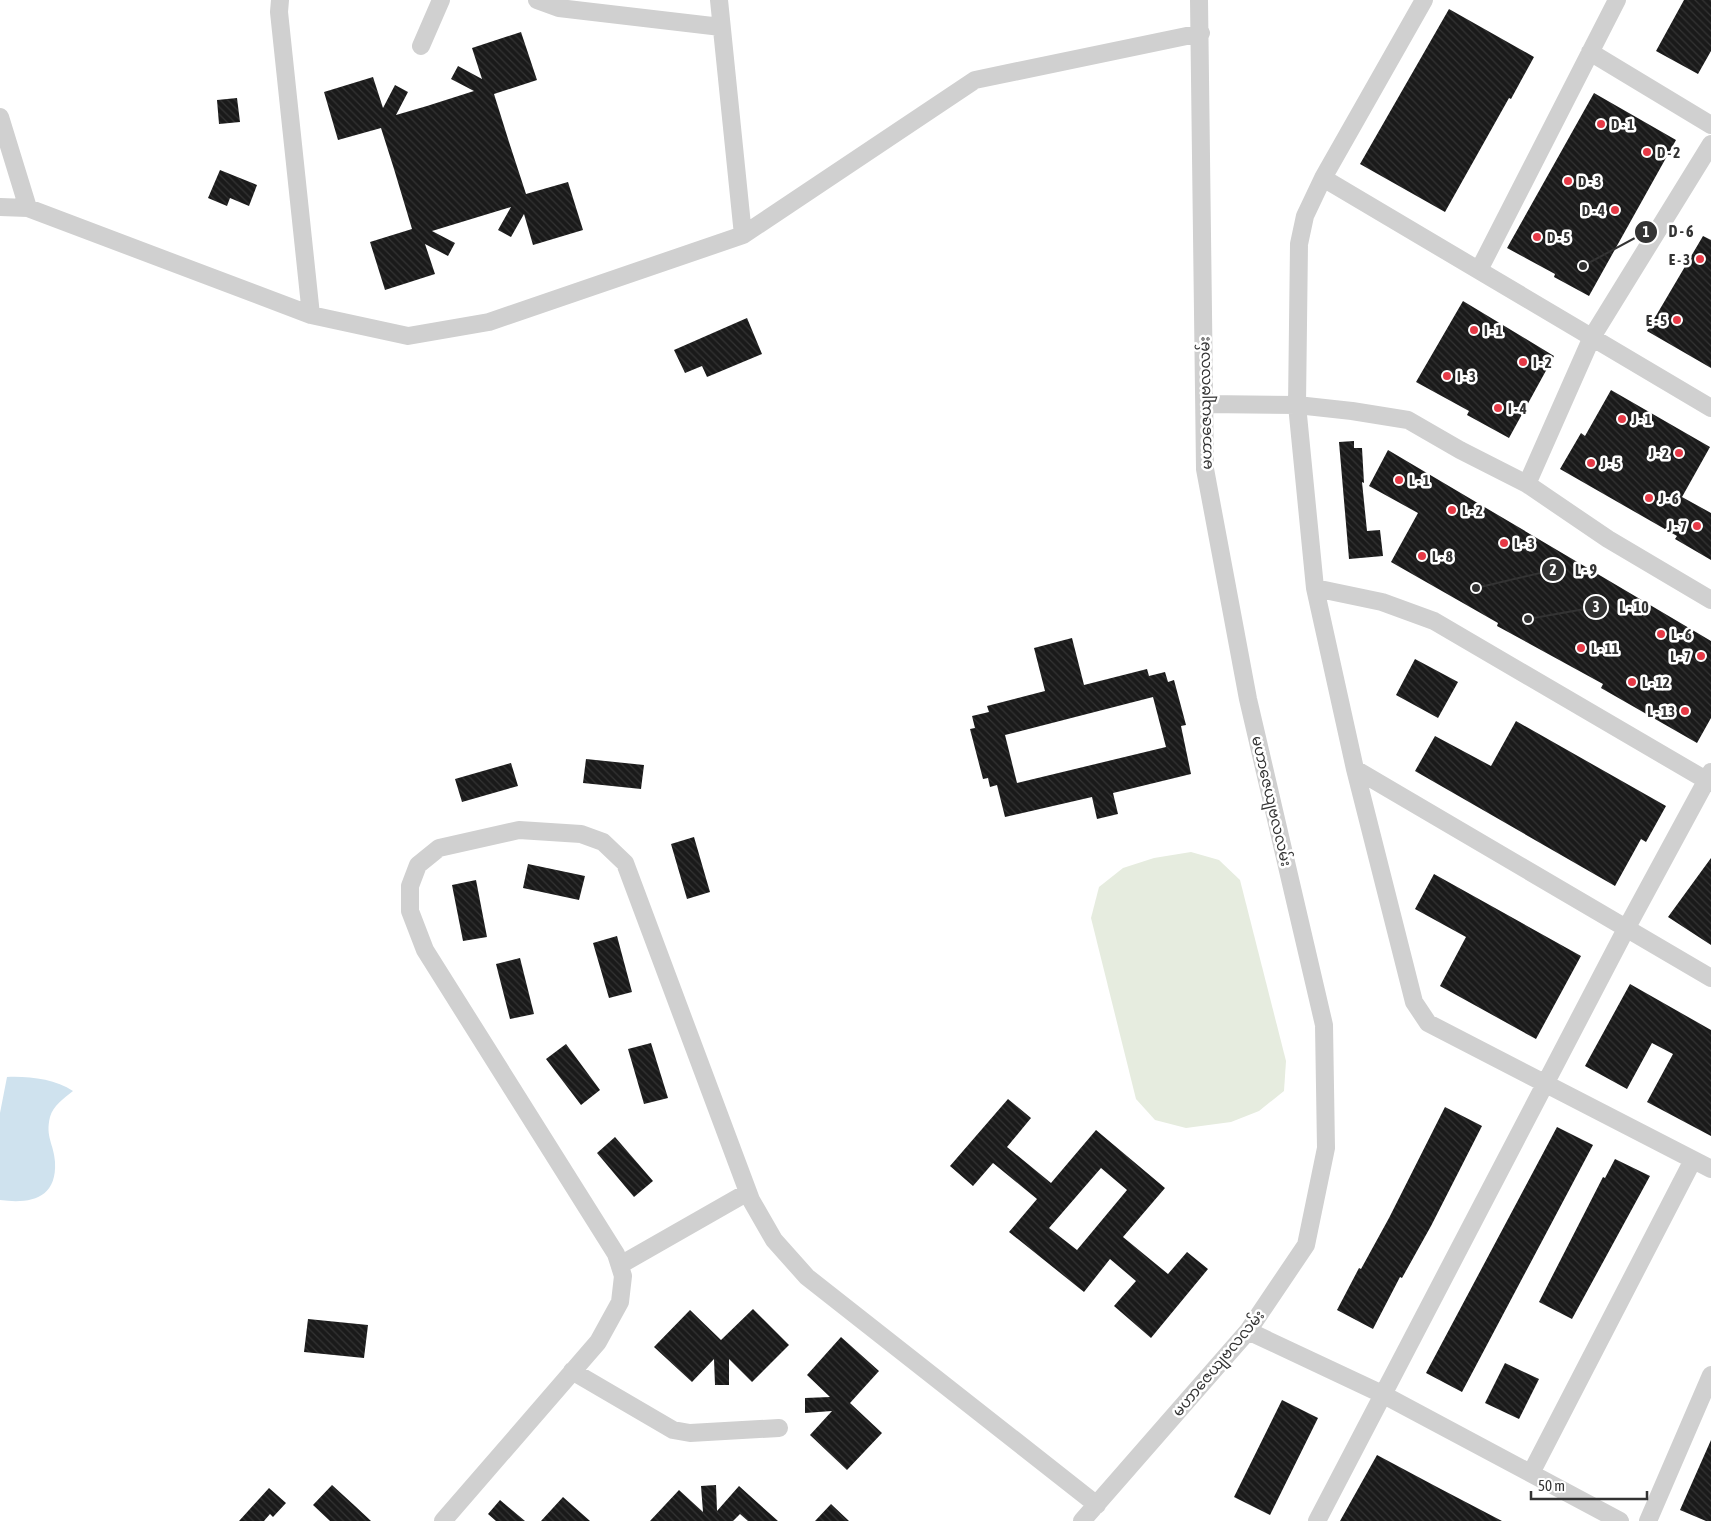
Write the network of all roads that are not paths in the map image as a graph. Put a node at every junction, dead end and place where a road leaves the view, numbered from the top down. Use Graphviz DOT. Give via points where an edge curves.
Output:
graph roads {
  1 [pos="280,0"];
  2 [pos="441,0"];
  3 [pos="537,0"];
  4 [pos="719,0"];
  5 [pos="1199,0"];
  6 [pos="1424,0"];
  7 [pos="1617,0"];
  8 [pos="721,27"];
  9 [pos="1201,33"];
  10 [pos="421,46"];
  11 [pos="1590,52"];
  12 [pos="0,117"];
  13 [pos="1711,125"];
  14 [pos="1711,144"];
  15 [pos="1323,178"];
  16 [pos="0,207"];
  17 [pos="28,208"];
  18 [pos="743,234"];
  19 [pos="1479,270"];
  20 [pos="310,315"];
  21 [pos="1592,338"];
  22 [pos="1205,404"];
  23 [pos="1297,406"];
  24 [pos="1711,408"];
  25 [pos="1527,484"];
  26 [pos="1315,588"];
  27 [pos="1711,600"];
  28 [pos="1354,769"];
  29 [pos="1709,779"];
  30 [pos="1626,929"];
  31 [pos="1711,978"];
  32 [pos="1546,1082"];
  33 [pos="1693,1160"];
  34 [pos="1711,1170"];
  35 [pos="748,1192"];
  36 [pos="620,1265"];
  37 [pos="1248,1331"];
  38 [pos="572,1371"];
  39 [pos="1711,1375"];
  40 [pos="1382,1394"];
  41 [pos="779,1428"];
  42 [pos="1531,1473"];
  43 [pos="1097,1504"];
  44 [pos="443,1521"];
  45 [pos="1082,1521"];
  46 [pos="1317,1521"];
  47 [pos="1620,1521"];
  48 [pos="1648,1521"];
  1 -- 20 [label="street"];
  2 -- 10 [label="street"];
  3 -- 8 [label="street" via="559,8"];
  4 -- 8 [label="street"];
  5 -- 9 [label="street, မဟာဇေယျဗလလမ်း"];
  6 -- 15 [label="street"];
  7 -- 11 [label="street"];
  8 -- 18 [label="street"];
  9 -- 18 [label="street" via="975,80"];
  9 -- 22 [label="street, မဟာဇေယျဗလလမ်း"];
  11 -- 13 [label="street"];
  11 -- 19 [label="street"];
  12 -- 17 [label="street"];
  14 -- 21 [label="street"];
  15 -- 19 [label="street"];
  15 -- 23 [label="street" via="1305,216 1299,244"];
  16 -- 17 [label="street"];
  17 -- 20 [label="street"];
  18 -- 20 [label="street" via="489,322 408,336"];
  19 -- 21 [label="street"];
  21 -- 24 [label="street"];
  21 -- 25 [label="street"];
  22 -- 23 [label="street"];
  22 -- 37 [label="street, မဟာဇေယျဗလလမ်း" via="1206,469 1248,699 1324,1025 1326,1148 1306,1245"];
  23 -- 25 [label="street" via="1408,420"];
  23 -- 26 [label="street"];
  25 -- 27 [label="street" via="1608,539"];
  26 -- 28 [label="street"];
  26 -- 29 [label="street" via="1382,602 1434,621"];
  28 -- 30 [label="street"];
  28 -- 32 [label="street" via="1417,1008 1428,1022"];
  29 -- 30 [label="street"];
  30 -- 31 [label="street"];
  30 -- 32 [label="street"];
  32 -- 33 [label="street"];
  32 -- 40 [label="street"];
  33 -- 34 [label="street"];
  33 -- 42 [label="street"];
  35 -- 36 [label="street"];
  35 -- 36 [label="street" via="625,863 603,842 581,834 519,830 439,848 418,865 410,886 410,911 425,950"];
  35 -- 43 [label="street" via="774,1240 807,1278"];
  36 -- 38 [label="street" via="623,1276 620,1302 598,1342"];
  37 -- 40 [label="street"];
  37 -- 43 [label="street, မဟာဇေယျဗလလမ်း"];
  38 -- 41 [label="street" via="673,1430 690,1433"];
  38 -- 44 [label="street"];
  39 -- 48 [label="street"];
  40 -- 42 [label="street"];
  40 -- 46 [label="street"];
  42 -- 47 [label="street"];
  43 -- 45 [label="street, မဟာဇေယျဗလလမ်း"];
}
